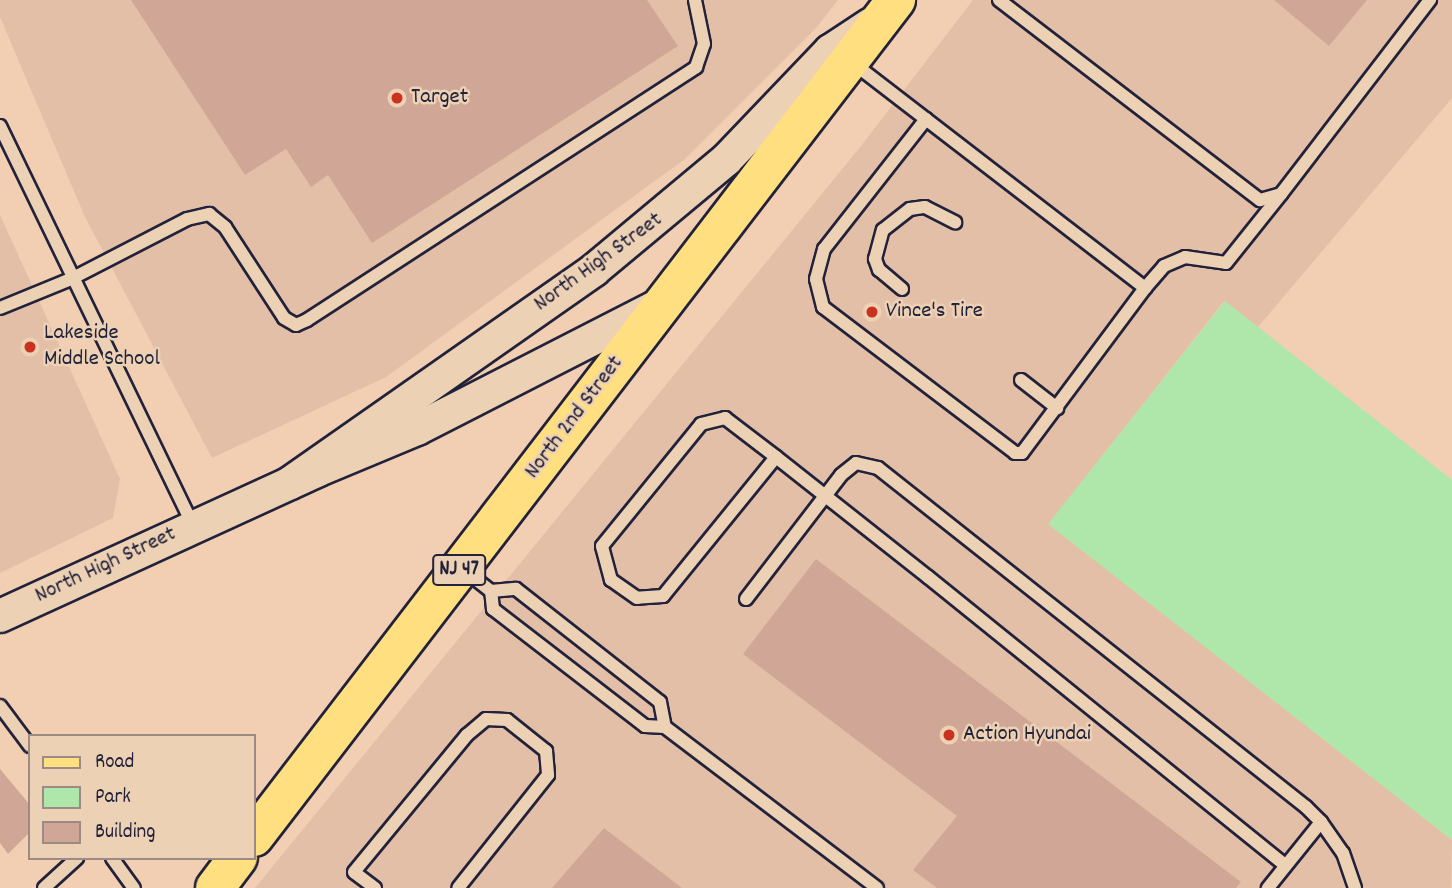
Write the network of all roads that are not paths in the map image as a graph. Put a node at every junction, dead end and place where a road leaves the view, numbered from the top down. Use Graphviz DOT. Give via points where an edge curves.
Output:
graph roads {
  1 [pos="695,0"];
  2 [pos="999,0"];
  3 [pos="1430,0"];
  4 [pos="890,8"];
  5 [pos="850,61"];
  6 [pos="926,119"];
  7 [pos="0,127"];
  8 [pos="1281,194"];
  9 [pos="955,222"];
  10 [pos="71,279"];
  11 [pos="1145,288"];
  12 [pos="902,289"];
  13 [pos="664,303"];
  14 [pos="0,308"];
  15 [pos="1021,380"];
  16 [pos="1057,408"];
  17 [pos="776,457"];
  18 [pos="290,483"];
  19 [pos="825,495"];
  20 [pos="193,526"];
  21 [pos="461,567"];
  22 [pos="491,591"];
  23 [pos="746,599"];
  24 [pos="0,616"];
  25 [pos="0,706"];
  26 [pos="665,727"];
  27 [pos="28,743"];
  28 [pos="1321,822"];
  29 [pos="256,834"];
  30 [pos="75,860"];
  31 [pos="113,860"];
  32 [pos="236,860"];
  33 [pos="1285,865"];
  34 [pos="44,888"];
  35 [pos="134,888"];
  36 [pos="215,888"];
  37 [pos="375,888"];
  38 [pos="458,888"];
  39 [pos="877,888"];
  40 [pos="1268,888"];
  41 [pos="1355,888"];
  1 -- 10 [label="lane" via="704,44 696,67 296,325 284,318 225,227 209,214 187,219"];
  2 -- 8 [label="lane" via="1260,200"];
  3 -- 8 [label="lane"];
  4 -- 5 [label="main road, North 2nd Street / NJ 47"];
  4 -- 18 [label="street, North High Street" via="830,51 726,160 594,270"];
  5 -- 6 [label="lane"];
  5 -- 13 [label="main road, North 2nd Street / NJ 47"];
  6 -- 11 [label="lane"];
  6 -- 16 [label="lane" via="824,249 817,296 823,307 1015,453 1028,448"];
  7 -- 10 [label="lane"];
  8 -- 11 [label="lane" via="1226,263 1185,257 1164,265"];
  9 -- 12 [label="lane" via="925,207 910,209 883,230 875,259 879,270"];
  10 -- 14 [label="lane"];
  10 -- 20 [label="lane"];
  11 -- 16 [label="lane"];
  13 -- 18 [label="street, North High Street" via="417,429"];
  13 -- 21 [label="main road, North 2nd Street / NJ 47"];
  15 -- 16 [label="lane"];
  17 -- 17 [label="lane" via="725,418 701,424 602,546 611,580 637,598 663,596"];
  17 -- 19 [label="lane"];
  18 -- 20 [label="street, North High Street"];
  19 -- 23 [label="lane"];
  19 -- 28 [label="lane" via="856,463 878,468 1222,737"];
  19 -- 33 [label="lane"];
  20 -- 24 [label="street, North High Street"];
  21 -- 22 [label="lane"];
  21 -- 29 [label="main road, North 2nd Street / NJ 47"];
  22 -- 26 [label="lane" via="493,608 504,617 645,726"];
  22 -- 26 [label="lane" via="516,589 660,702"];
  25 -- 27 [label="lane"];
  26 -- 39 [label="lane"];
  28 -- 33 [label="lane"];
  28 -- 41 [label="lane" via="1343,853"];
  30 -- 34 [label="lane"];
  31 -- 35 [label="lane"];
  32 -- 36 [label="main road"];
  33 -- 40 [label="lane"];
  37 -- 38 [label="lane" via="354,872 467,735 486,719 507,720 546,751 548,775"];
}
